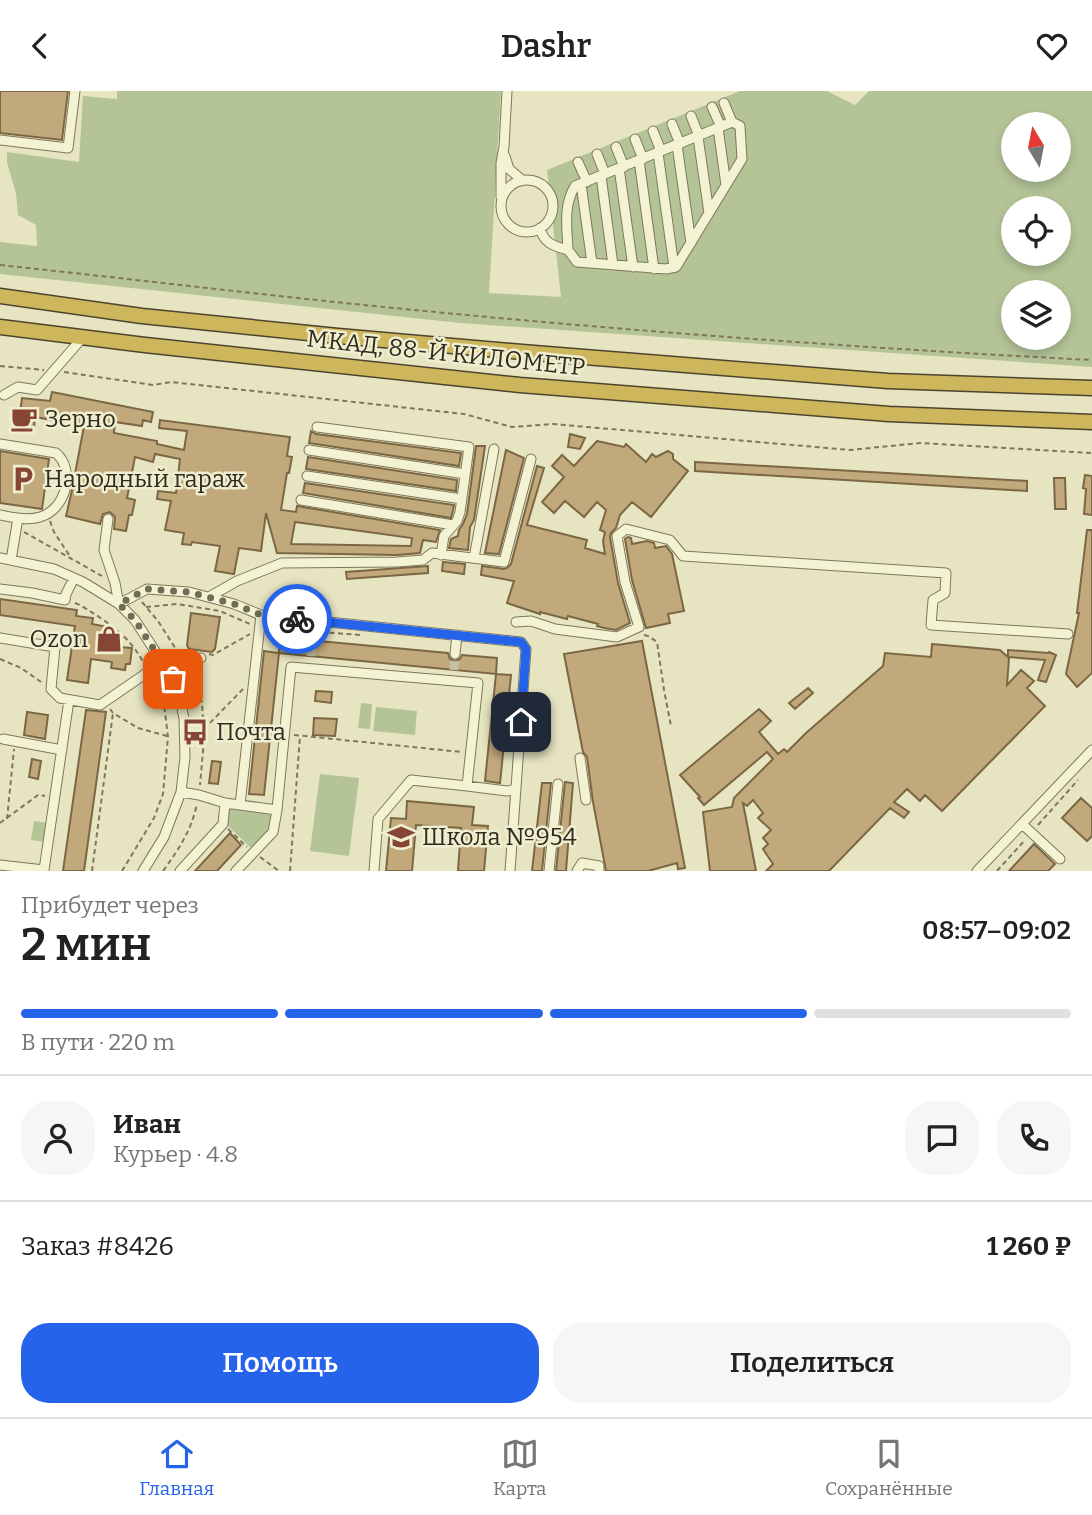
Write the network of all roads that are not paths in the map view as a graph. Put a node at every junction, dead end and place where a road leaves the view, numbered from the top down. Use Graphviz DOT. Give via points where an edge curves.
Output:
graph roads {
  1 [pos="75,91"];
  2 [pos="507,91"];
  3 [pos="724,103"];
  4 [pos="712,107"];
  5 [pos="691,116"];
  6 [pos="732,122"];
  7 [pos="672,124"];
  8 [pos="719,128"];
  9 [pos="653,131"];
  10 [pos="698,136"];
  11 [pos="0,139"];
  12 [pos="635,139"];
  13 [pos="678,144"];
  14 [pos="504,147"];
  15 [pos="615,147"];
  16 [pos="660,152"];
  17 [pos="597,154"];
  18 [pos="641,160"];
  19 [pos="578,162"];
  20 [pos="622,167"];
  21 [pos="603,175"];
  22 [pos="522,180"];
  23 [pos="584,183"];
  24 [pos="726,185"];
  25 [pos="501,200"];
  26 [pos="709,213"];
  27 [pos="540,228"];
  28 [pos="691,243"];
  29 [pos="568,250"];
  30 [pos="592,263"];
  31 [pos="613,265"];
  32 [pos="633,267"];
  33 [pos="674,267"];
  34 [pos="654,268"];
  35 [pos="0,296"];
  36 [pos="0,327"];
  37 [pos="84,336"];
  38 [pos="1092,388"];
  39 [pos="4,395"];
  40 [pos="1092,422"];
  41 [pos="317,427"];
  42 [pos="0,445"];
  43 [pos="494,449"];
  44 [pos="309,450"];
  45 [pos="531,459"];
  46 [pos="465,474"];
  47 [pos="307,476"];
  48 [pos="462,499"];
  49 [pos="301,500"];
  50 [pos="0,515"];
  51 [pos="18,518"];
  52 [pos="108,519"];
  53 [pos="453,525"];
  54 [pos="441,555"];
  55 [pos="0,558"];
  56 [pos="474,558"];
  57 [pos="12,560"];
  58 [pos="74,578"];
  59 [pos="0,589"];
  60 [pos="209,597"];
  61 [pos="119,604"];
  62 [pos="261,615"];
  63 [pos="314,620"];
  64 [pos="516,622"];
  65 [pos="1068,634"];
  66 [pos="457,635"];
  67 [pos="313,636"];
  68 [pos="0,638"];
  69 [pos="455,654"];
  70 [pos="202,656"];
  71 [pos="311,656"];
  72 [pos="164,663"];
  73 [pos="310,668"];
  74 [pos="454,670"];
  75 [pos="173,679"];
  76 [pos="453,681"];
  77 [pos="69,700"];
  78 [pos="3,739"];
  79 [pos="62,750"];
  80 [pos="1092,750"];
  81 [pos="580,758"];
  82 [pos="558,784"];
  83 [pos="467,786"];
  84 [pos="516,789"];
  85 [pos="181,792"];
  86 [pos="586,800"];
  87 [pos="225,803"];
  88 [pos="240,805"];
  89 [pos="277,810"];
  90 [pos="1021,824"];
  91 [pos="1060,859"];
  92 [pos="0,865"];
  93 [pos="984,869"];
  94 [pos="34,870"];
  95 [pos="143,871"];
  96 [pos="180,871"];
  97 [pos="236,871"];
  98 [pos="374,871"];
  99 [pos="509,871"];
  100 [pos="549,871"];
  101 [pos="577,871"];
  102 [pos="599,871"];
  1 -- 11 [label="street" via="68,148"];
  2 -- 14 [label="street"];
  3 -- 6 [label="street"];
  4 -- 8 [label="street"];
  5 -- 10 [label="street"];
  6 -- 8 [label="street"];
  6 -- 24 [label="street" via="740,126 742,159"];
  7 -- 13 [label="street"];
  8 -- 10 [label="street"];
  8 -- 24 [label="street"];
  9 -- 16 [label="street"];
  10 -- 13 [label="street"];
  10 -- 26 [label="street"];
  12 -- 18 [label="street"];
  13 -- 16 [label="street"];
  13 -- 28 [label="street"];
  14 -- 22 [label="street" via="509,169"];
  14 -- 25 [label="street"];
  15 -- 20 [label="street"];
  16 -- 18 [label="street"];
  16 -- 33 [label="street"];
  17 -- 21 [label="street"];
  18 -- 20 [label="street"];
  18 -- 34 [label="street"];
  19 -- 23 [label="street"];
  20 -- 21 [label="street"];
  20 -- 32 [label="street"];
  21 -- 23 [label="street"];
  21 -- 31 [label="street"];
  22 -- 25 [label="street" via="510,186"];
  22 -- 27 [label="street" via="538,183 550,195 552,212"];
  23 -- 29 [label="street" via="575,186 569,196"];
  23 -- 30 [label="street"];
  24 -- 26 [label="street"];
  25 -- 27 [label="street" via="501,212 510,226 521,232"];
  26 -- 28 [label="street"];
  27 -- 29 [label="street" via="548,242"];
  28 -- 33 [label="street"];
  29 -- 30 [label="street" via="577,262"];
  30 -- 31 [label="street"];
  31 -- 32 [label="street"];
  32 -- 34 [label="street"];
  33 -- 34 [label="street"];
  35 -- 38 [label="highway, МКАД, 88-Й КИЛОМЕТР" via="338,336 888,381"];
  36 -- 37 [label="highway, МКАД, 88-Й КИЛОМЕТР"];
  37 -- 39 [label="street" via="37,390 19,387"];
  37 -- 40 [label="highway, МКАД, 88-Й КИЛОМЕТР" via="520,385 889,414"];
  41 -- 46 [label="street" via="469,447"];
  42 -- 51 [label="street" via="56,453 66,471 58,504 40,517"];
  43 -- 56 [label="street"];
  44 -- 46 [label="street"];
  45 -- 56 [label="street" via="504,562"];
  46 -- 48 [label="street"];
  47 -- 48 [label="street"];
  48 -- 53 [label="street"];
  49 -- 53 [label="street"];
  50 -- 51 [label="street"];
  51 -- 57 [label="street"];
  52 -- 61 [label="street" via="104,550"];
  53 -- 54 [label="street" via="444,536"];
  54 -- 56 [label="street"];
  54 -- 60 [label="street" via="397,562 282,563"];
  55 -- 57 [label="street"];
  57 -- 58 [label="street"];
  58 -- 59 [label="street" via="65,600"];
  58 -- 61 [label="street"];
  60 -- 61 [label="street" via="147,589"];
  60 -- 62 [label="street"];
  61 -- 72 [label="street"];
  62 -- 63 [label="street"];
  62 -- 88 [label="street"];
  63 -- 66 [label="street"];
  63 -- 67 [label="street"];
  64 -- 65 [label="street" via="617,637 639,627 617,536 626,529 670,540 683,556 946,573 945,593 933,600 931,625"];
  66 -- 69 [label="street"];
  66 -- 84 [label="street" via="521,642 526,649"];
  68 -- 77 [label="street" via="55,647 51,689"];
  70 -- 75 [label="street"];
  71 -- 73 [label="street"];
  72 -- 75 [label="street"];
  72 -- 77 [label="street" via="100,705"];
  73 -- 76 [label="street"];
  73 -- 89 [label="street" via="291,667"];
  74 -- 76 [label="street"];
  75 -- 85 [label="street" via="184,719"];
  76 -- 83 [label="street" via="478,683"];
  77 -- 79 [label="street"];
  78 -- 79 [label="street"];
  79 -- 94 [label="street" via="44,870"];
  80 -- 90 [label="street"];
  81 -- 86 [label="street"];
  82 -- 100 [label="street"];
  83 -- 84 [label="street"];
  83 -- 98 [label="street" via="411,781 378,819"];
  84 -- 99 [label="street"];
  85 -- 87 [label="street"];
  85 -- 95 [label="street" via="164,837"];
  87 -- 88 [label="street"];
  87 -- 96 [label="street" via="223,824"];
  88 -- 89 [label="street"];
  89 -- 97 [label="street" via="273,832"];
  90 -- 91 [label="street"];
  90 -- 93 [label="street"];
  92 -- 94 [label="street"];
  101 -- 102 [label="street" via="582,863 599,866"];
}
